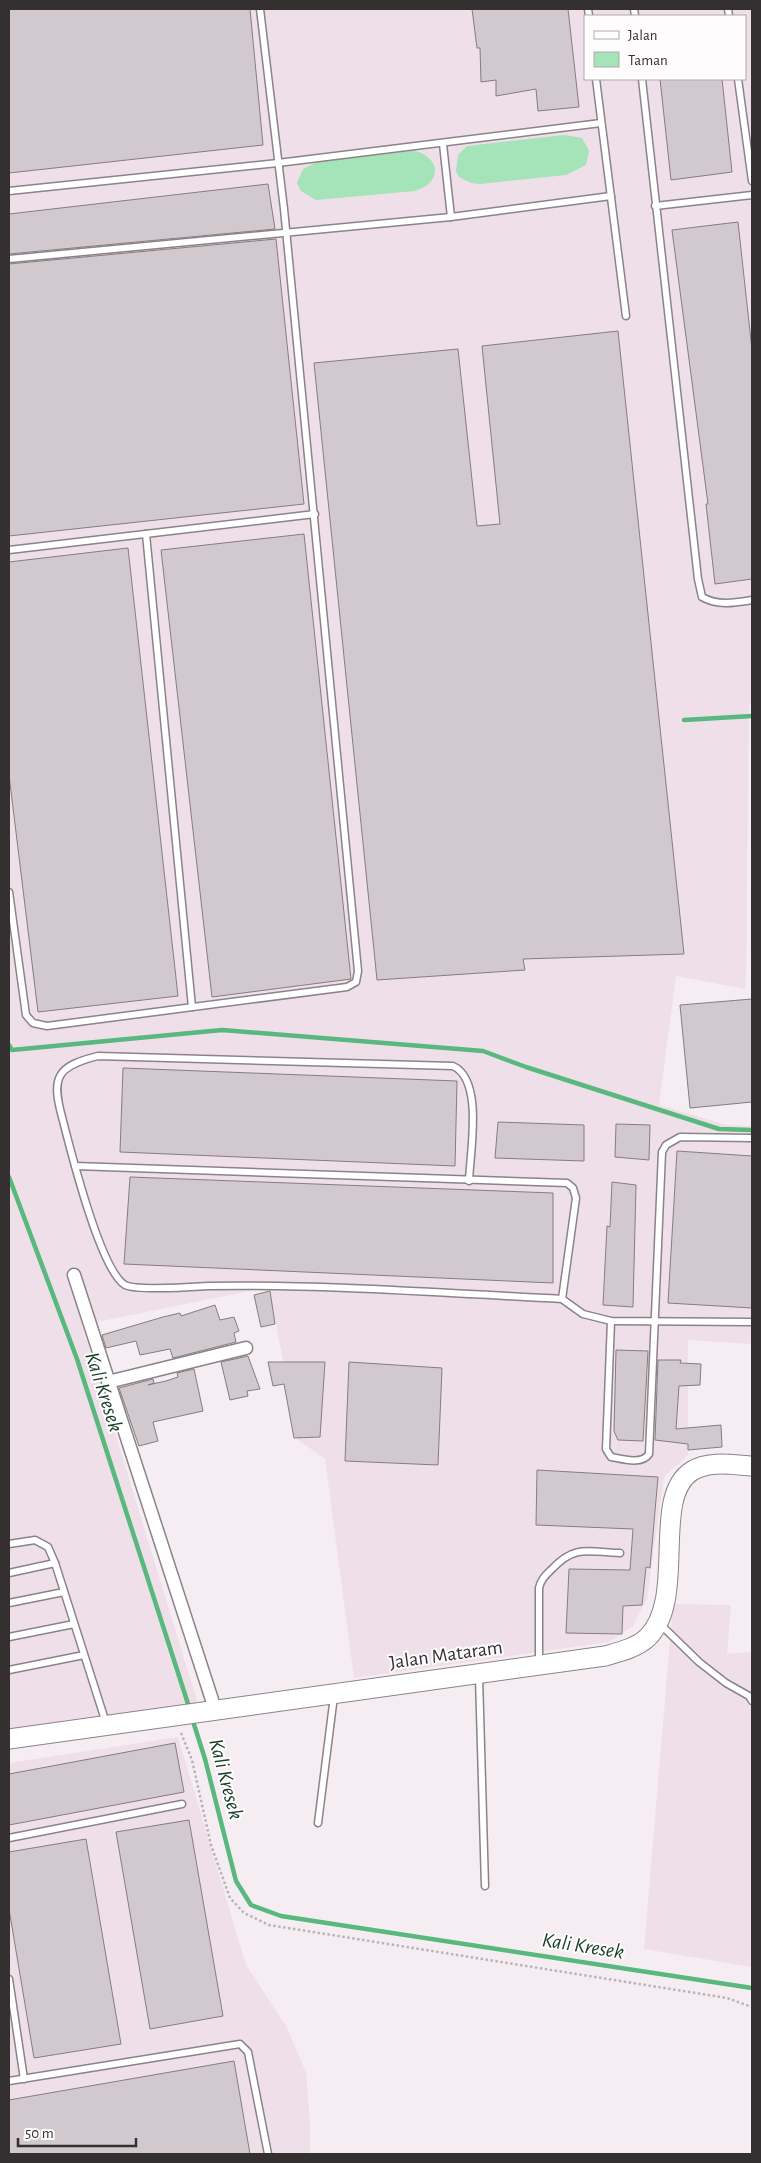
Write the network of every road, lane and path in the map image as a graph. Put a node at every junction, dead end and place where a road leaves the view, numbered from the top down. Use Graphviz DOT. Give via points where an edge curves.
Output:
graph roads {
  1 [pos="260,9"];
  2 [pos="596,80"];
  3 [pos="642,80"];
  4 [pos="738,80"];
  5 [pos="601,122"];
  6 [pos="443,144"];
  7 [pos="278,163"];
  8 [pos="752,181"];
  9 [pos="9,190"];
  10 [pos="752,195"];
  11 [pos="610,196"];
  12 [pos="655,206"];
  13 [pos="451,217"];
  14 [pos="286,232"];
  15 [pos="9,259"];
  16 [pos="626,316"];
  17 [pos="315,514"];
  18 [pos="146,534"];
  19 [pos="9,550"];
  20 [pos="752,600"];
  21 [pos="9,892"];
  22 [pos="192,1007"];
  23 [pos="752,1138"];
  24 [pos="75,1166"];
  25 [pos="468,1181"];
  26 [pos="74,1275"];
  27 [pos="562,1299"];
  28 [pos="610,1321"];
  29 [pos="656,1321"];
  30 [pos="752,1322"];
  31 [pos="246,1348"];
  32 [pos="108,1382"];
  33 [pos="752,1466"];
  34 [pos="9,1544"];
  35 [pos="620,1553"];
  36 [pos="55,1563"];
  37 [pos="9,1573"];
  38 [pos="64,1592"];
  39 [pos="9,1603"];
  40 [pos="659,1623"];
  41 [pos="74,1624"];
  42 [pos="9,1637"];
  43 [pos="84,1655"];
  44 [pos="539,1665"];
  45 [pos="9,1670"];
  46 [pos="479,1673"];
  47 [pos="335,1692"];
  48 [pos="752,1701"];
  49 [pos="213,1710"];
  50 [pos="176,1715"];
  51 [pos="107,1725"];
  52 [pos="9,1739"];
  53 [pos="182,1804"];
  54 [pos="318,1824"];
  55 [pos="9,1838"];
  56 [pos="485,1886"];
  57 [pos="9,1980"];
  58 [pos="752,2007"];
  59 [pos="24,2079"];
  60 [pos="9,2081"];
  61 [pos="268,2154"];
  1 -- 7 [label="lane"];
  2 -- 5 [label="lane"];
  3 -- 12 [label="lane"];
  4 -- 8 [label="lane"];
  5 -- 6 [label="lane"];
  5 -- 11 [label="lane"];
  6 -- 7 [label="lane"];
  6 -- 13 [label="lane"];
  7 -- 9 [label="lane"];
  7 -- 14 [label="lane"];
  10 -- 12 [label="lane"];
  11 -- 13 [label="lane"];
  11 -- 16 [label="lane"];
  12 -- 20 [label="lane" via="702,597 712,603"];
  13 -- 14 [label="lane"];
  14 -- 15 [label="lane"];
  14 -- 17 [label="lane"];
  17 -- 18 [label="lane"];
  17 -- 22 [label="lane" via="357,979 347,987"];
  18 -- 19 [label="lane"];
  18 -- 22 [label="lane"];
  21 -- 22 [label="lane" via="26,1015 33,1023 47,1026"];
  23 -- 29 [label="lane" via="680,1137 666,1145 662,1152"];
  24 -- 25 [label="lane"];
  24 -- 25 [label="lane" via="56,1094 57,1079 80,1060 98,1056 453,1066 461,1069 471,1088"];
  24 -- 27 [label="lane" via="103,1250 119,1279 126,1285 268,1285"];
  25 -- 27 [label="lane" via="560,1182 573,1188 576,1198"];
  26 -- 32 [label="street"];
  27 -- 28 [label="lane" via="583,1314"];
  28 -- 29 [label="lane"];
  28 -- 29 [label="lane" via="606,1449 611,1457 640,1460 649,1454"];
  29 -- 30 [label="lane"];
  31 -- 32 [label="street"];
  32 -- 49 [label="street"];
  33 -- 40 [label="main road, Jalan Mataram" via="715,1464 694,1470 680,1481 673,1499 666,1600"];
  34 -- 36 [label="lane" via="35,1540 48,1547"];
  35 -- 44 [label="lane" via="578,1551 568,1554 542,1579 539,1588"];
  36 -- 37 [label="lane"];
  36 -- 38 [label="lane"];
  38 -- 39 [label="lane"];
  38 -- 41 [label="lane"];
  40 -- 44 [label="main road, Jalan Mataram" via="646,1638 626,1650"];
  40 -- 48 [label="lane" via="699,1662"];
  41 -- 42 [label="lane"];
  41 -- 43 [label="lane"];
  43 -- 45 [label="lane"];
  43 -- 51 [label="lane"];
  44 -- 46 [label="main road, Jalan Mataram"];
  46 -- 47 [label="main road, Jalan Mataram"];
  46 -- 56 [label="lane"];
  47 -- 49 [label="main road, Jalan Mataram"];
  47 -- 54 [label="lane"];
  49 -- 50 [label="main road, Jalan Mataram"];
  50 -- 51 [label="main road, Jalan Mataram"];
  50 -- 58 [label="path" via="192,1760 214,1854 230,1898 244,1913 268,1925 727,1998"];
  51 -- 52 [label="main road, Jalan Mataram"];
  53 -- 55 [label="lane"];
  57 -- 59 [label="lane"];
  59 -- 60 [label="lane"];
  59 -- 61 [label="lane" via="240,2044 248,2052"];
}
